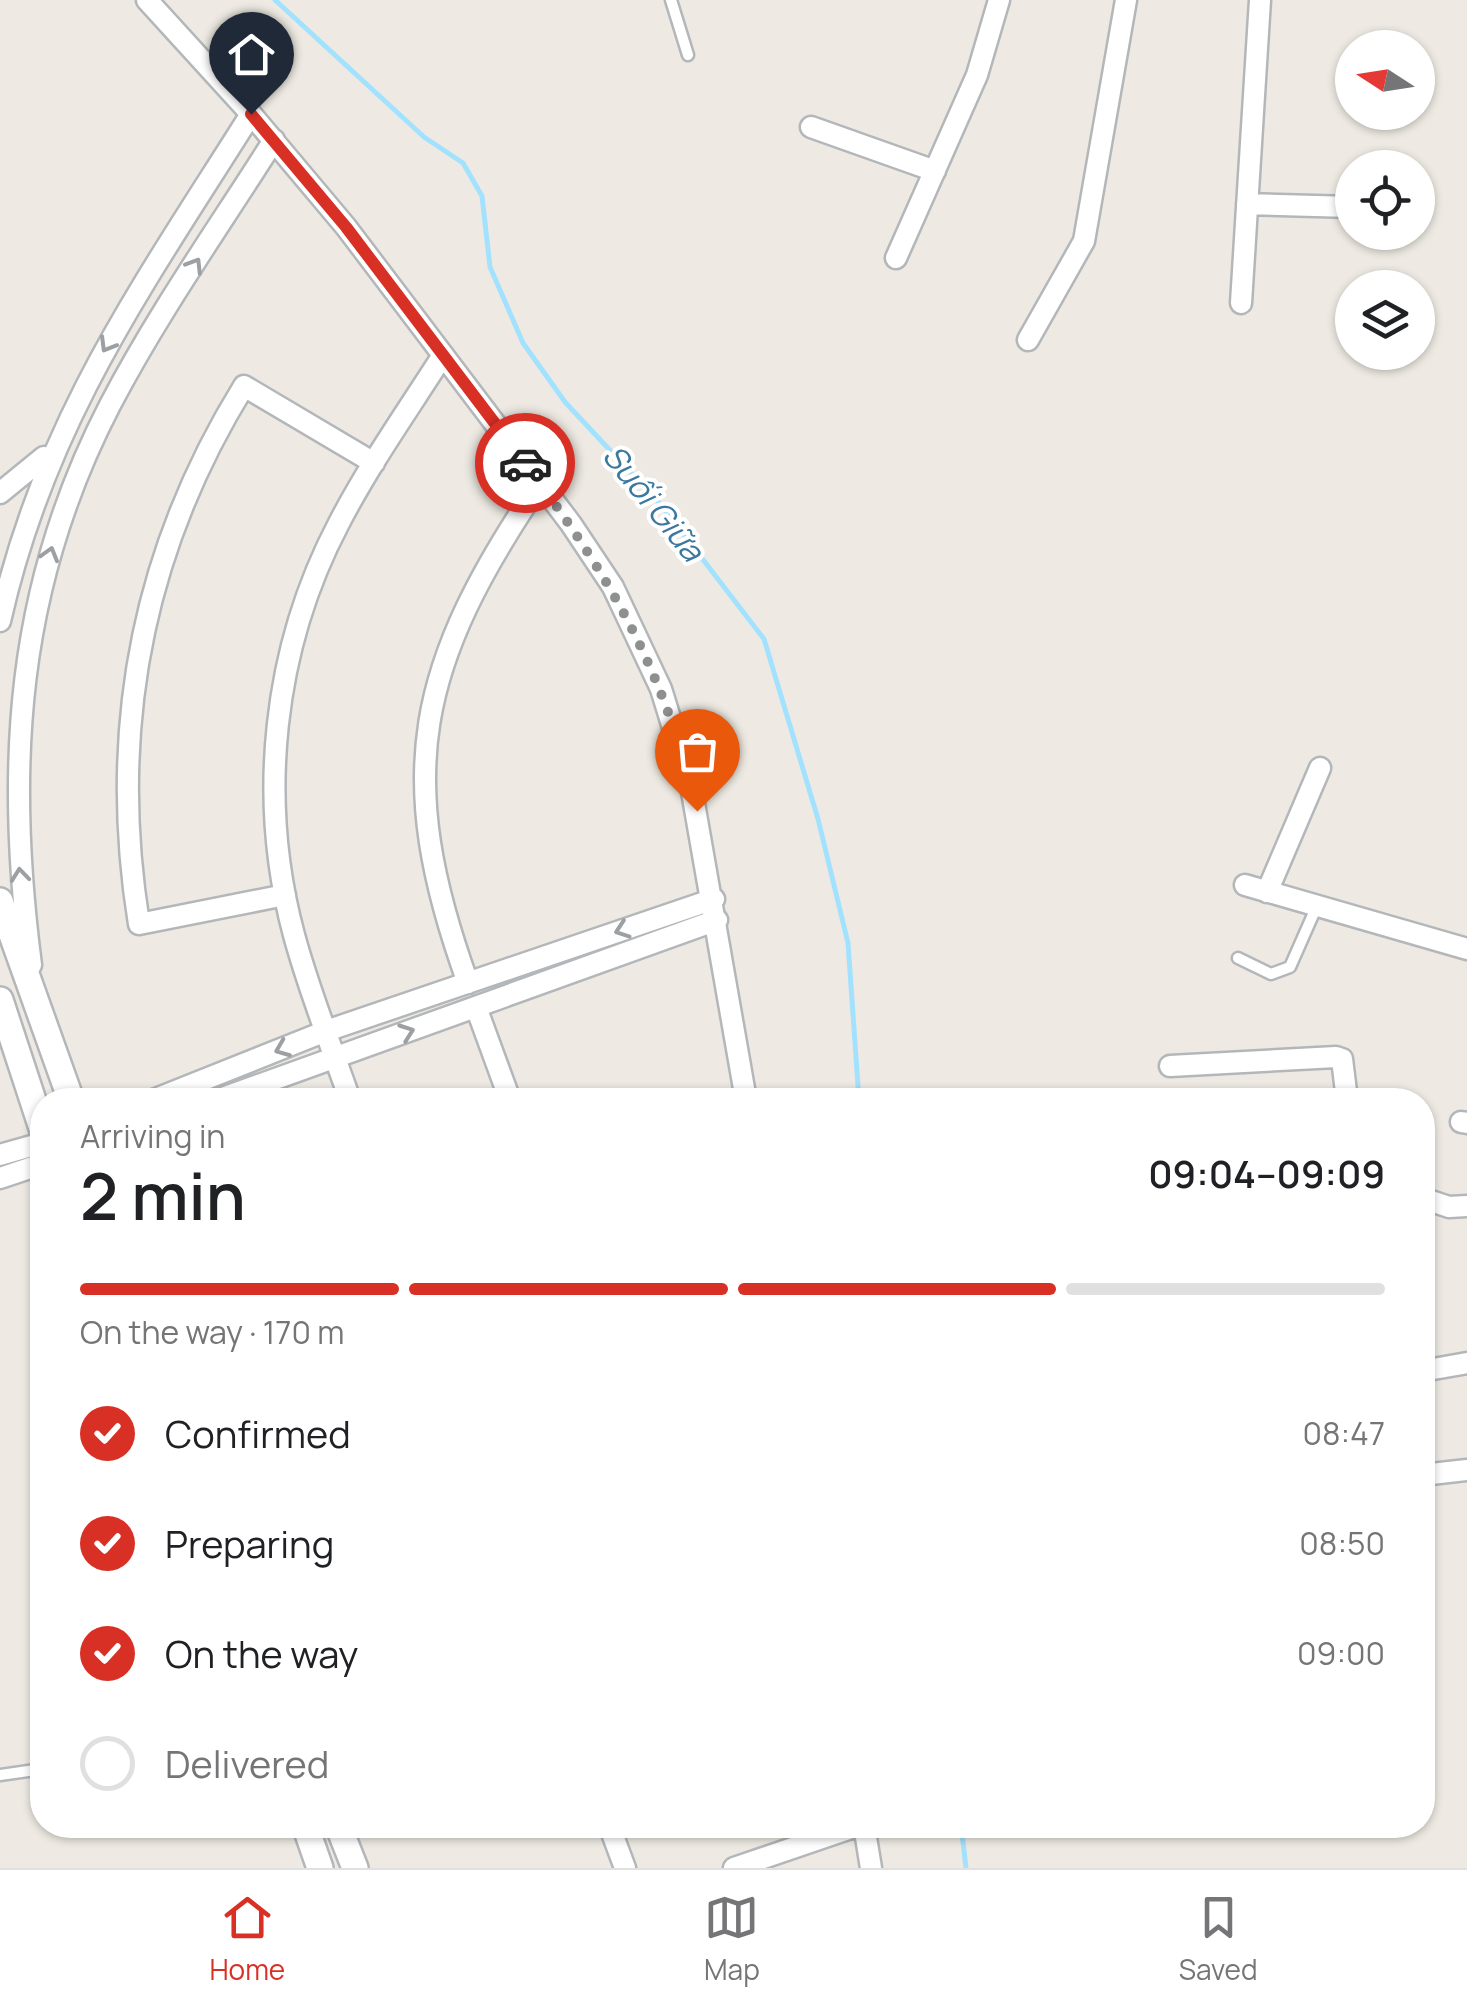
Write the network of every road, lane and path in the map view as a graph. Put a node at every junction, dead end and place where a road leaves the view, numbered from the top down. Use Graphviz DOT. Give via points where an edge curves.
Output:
graph roads {
  1 [pos="146,0"];
  2 [pos="671,0"];
  3 [pos="999,0"];
  4 [pos="1126,0"];
  5 [pos="1260,0"];
  6 [pos="688,55"];
  7 [pos="251,114"];
  8 [pos="811,128"];
  9 [pos="274,140"];
  10 [pos="934,171"];
  11 [pos="1247,204"];
  12 [pos="1335,206"];
  13 [pos="896,258"];
  14 [pos="1241,302"];
  15 [pos="1028,340"];
  16 [pos="443,356"];
  17 [pos="59,435"];
  18 [pos="374,464"];
  19 [pos="540,483"];
  20 [pos="0,493"];
  21 [pos="0,620"];
  22 [pos="1320,768"];
  23 [pos="1245,885"];
  24 [pos="1267,892"];
  25 [pos="285,896"];
  26 [pos="714,899"];
  27 [pos="0,901"];
  28 [pos="1316,908"];
  29 [pos="717,920"];
  30 [pos="1467,949"];
  31 [pos="1238,958"];
  32 [pos="468,983"];
  33 [pos="0,1000"];
  34 [pos="36,1007"];
  35 [pos="476,1008"];
  36 [pos="326,1031"];
  37 [pos="336,1060"];
  38 [pos="1170,1066"];
  39 [pos="66,1088"];
  40 [pos="182,1088"];
  41 [pos="252,1088"];
  42 [pos="346,1088"];
  43 [pos="506,1088"];
  44 [pos="744,1088"];
  45 [pos="1346,1088"];
  46 [pos="30,1091"];
  47 [pos="30,1146"];
  48 [pos="0,1155"];
  49 [pos="30,1168"];
  50 [pos="0,1178"];
  51 [pos="1435,1202"];
  52 [pos="1467,1206"];
  53 [pos="1467,1364"];
  54 [pos="1435,1369"];
  55 [pos="1467,1470"];
  56 [pos="1435,1474"];
  57 [pos="30,1770"];
  58 [pos="0,1775"];
  59 [pos="310,1838"];
  60 [pos="343,1838"];
  61 [pos="614,1838"];
  62 [pos="823,1838"];
  63 [pos="865,1838"];
  64 [pos="320,1868"];
  65 [pos="354,1868"];
  66 [pos="625,1868"];
  67 [pos="734,1868"];
  68 [pos="871,1868"];
  1 -- 7 [label="street"];
  2 -- 6 [label="lane"];
  3 -- 10 [label="street" via="978,75"];
  4 -- 15 [label="street" via="1084,241"];
  5 -- 11 [label="street"];
  7 -- 9 [label="street"];
  7 -- 17 [label="street, one-way" via="105,346"];
  8 -- 10 [label="street"];
  9 -- 16 [label="street"];
  34 -- 9 [label="street, one-way" via="19,874 16,777 23,680 42,585 71,493 110,405"];
  10 -- 13 [label="street"];
  11 -- 12 [label="street"];
  11 -- 14 [label="street"];
  16 -- 18 [label="street"];
  16 -- 19 [label="street"];
  17 -- 20 [label="street" via="37,465"];
  17 -- 21 [label="street" via="23,528"];
  18 -- 25 [label="street" via="323,556 289,656 275,760"];
  18 -- 25 [label="street" via="244,386 187,491 139,644 126,764 139,924"];
  19 -- 26 [label="street" via="612,587 654,671 691,786"];
  19 -- 32 [label="street" via="466,601 442,665 428,732 429,852"];
  22 -- 24 [label="street"];
  23 -- 24 [label="street"];
  24 -- 28 [label="street"];
  25 -- 36 [label="street"];
  26 -- 29 [label="street"];
  26 -- 32 [label="street, one-way"];
  27 -- 34 [label="street"];
  28 -- 30 [label="street"];
  28 -- 31 [label="lane" via="1290,967 1270,974"];
  29 -- 35 [label="street"];
  29 -- 44 [label="street"];
  32 -- 36 [label="street"];
  33 -- 46 [label="street"];
  34 -- 39 [label="street"];
  37 -- 35 [label="street, one-way"];
  35 -- 43 [label="street"];
  36 -- 37 [label="street"];
  36 -- 40 [label="street, one-way"];
  37 -- 41 [label="street"];
  37 -- 42 [label="street"];
  38 -- 45 [label="street" via="1336,1058 1344,1065"];
  47 -- 48 [label="street"];
  49 -- 50 [label="street"];
  51 -- 52 [label="street"];
  53 -- 54 [label="street"];
  55 -- 56 [label="street"];
  57 -- 58 [label="lane"];
  59 -- 64 [label="street"];
  60 -- 65 [label="street"];
  61 -- 66 [label="street"];
  62 -- 67 [label="street"];
  63 -- 68 [label="street"];
}
